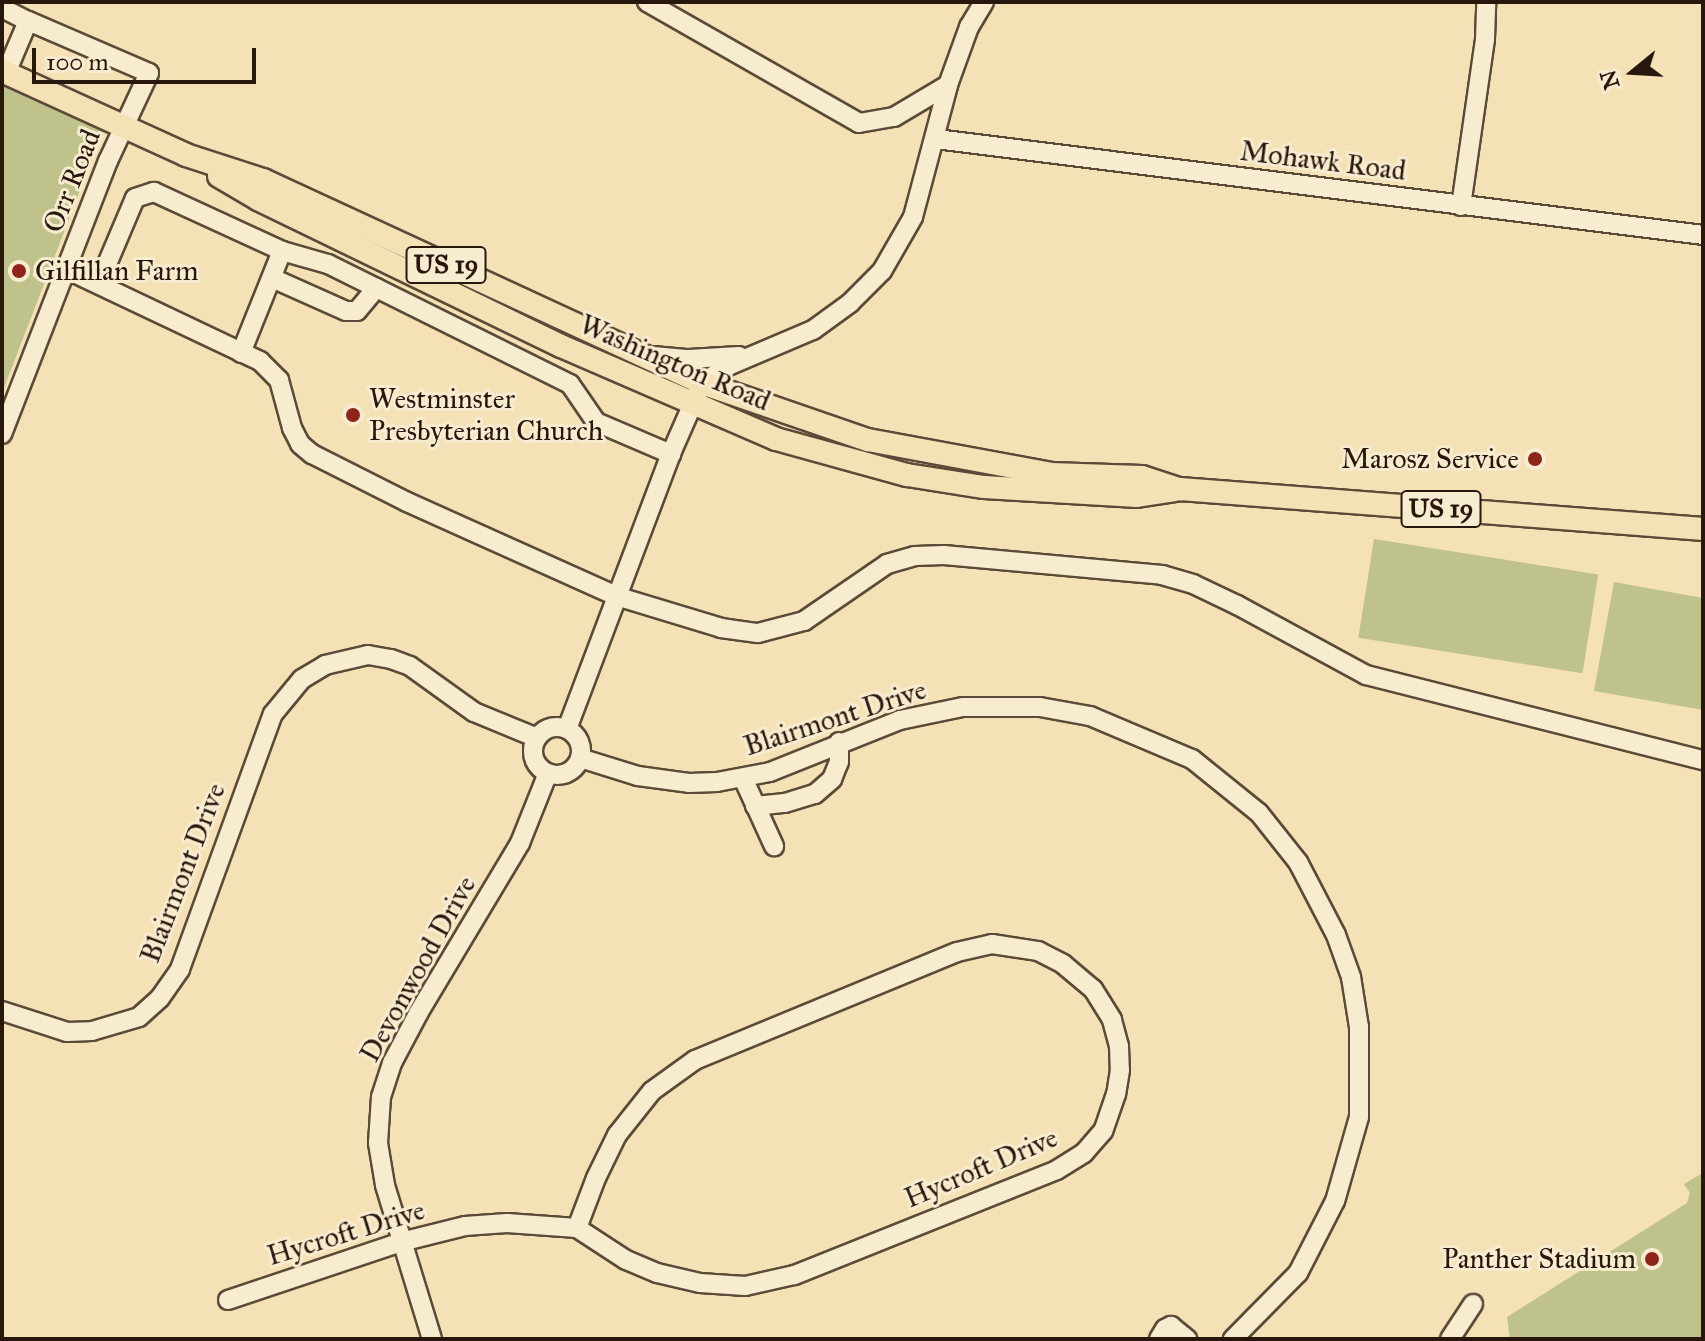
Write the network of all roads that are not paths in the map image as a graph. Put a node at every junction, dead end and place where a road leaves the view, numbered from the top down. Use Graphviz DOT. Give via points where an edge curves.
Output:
graph roads {
  1 [pos="647,2"];
  2 [pos="984,2"];
  3 [pos="1486,2"];
  4 [pos="2,8"];
  5 [pos="28,21"];
  6 [pos="4,72"];
  7 [pos="948,85"];
  8 [pos="124,127"];
  9 [pos="936,139"];
  10 [pos="186,155"];
  11 [pos="1461,206"];
  12 [pos="1703,235"];
  13 [pos="282,251"];
  14 [pos="66,269"];
  15 [pos="272,278"];
  16 [pos="99,283"];
  17 [pos="376,288"];
  18 [pos="241,353"];
  19 [pos="758,354"];
  20 [pos="639,355"];
  21 [pos="702,383"];
  22 [pos="690,405"];
  23 [pos="2,434"];
  24 [pos="671,454"];
  25 [pos="1180,489"];
  26 [pos="1703,529"];
  27 [pos="616,596"];
  28 [pos="567,729"];
  29 [pos="537,738"];
  30 [pos="839,742"];
  31 [pos="580,758"];
  32 [pos="1703,760"];
  33 [pos="548,773"];
  34 [pos="743,778"];
  35 [pos="755,806"];
  36 [pos="774,846"];
  37 [pos="2,1011"];
  38 [pos="577,1228"];
  39 [pos="401,1242"];
  40 [pos="228,1300"];
  41 [pos="1473,1304"];
  42 [pos="432,1339"];
  43 [pos="1159,1339"];
  44 [pos="1187,1339"];
  45 [pos="1233,1339"];
  46 [pos="1450,1339"];
  1 -- 7 [label="street" via="859,123 894,117"];
  2 -- 7 [label="street"];
  3 -- 11 [label="street"];
  4 -- 5 [label="street"];
  5 -- 6 [label="street"];
  5 -- 8 [label="street, Orr Road" via="149,73"];
  6 -- 8 [label="main road, Washington Road / US 19"];
  7 -- 9 [label="street"];
  8 -- 10 [label="main road, Washington Road / US 19"];
  8 -- 14 [label="street, Orr Road"];
  9 -- 11 [label="street, Mohawk Road"];
  9 -- 19 [label="street" via="913,217 882,271 832,317"];
  10 -- 20 [label="main road, Washington Road / US 19" via="263,180"];
  10 -- 22 [label="main road, Washington Road / US 19" via="258,199"];
  11 -- 12 [label="street, Mohawk Road"];
  13 -- 15 [label="street"];
  13 -- 16 [label="street" via="154,192 135,198"];
  13 -- 17 [label="street" via="328,264"];
  14 -- 16 [label="street"];
  14 -- 23 [label="street, Orr Road"];
  15 -- 17 [label="street" via="346,311 357,311"];
  15 -- 18 [label="street"];
  16 -- 18 [label="street"];
  17 -- 24 [label="street" via="570,384 596,422"];
  18 -- 27 [label="street" via="275,374 292,428 312,454"];
  19 -- 20 [label="street" via="689,359"];
  19 -- 21 [label="street"];
  20 -- 21 [label="main road, Washington Road / US 19"];
  21 -- 22 [label="street"];
  21 -- 25 [label="main road, Washington Road / US 19" via="868,440 1062,475 1142,477"];
  22 -- 24 [label="street"];
  22 -- 25 [label="main road, Washington Road / US 19" via="776,439 907,475 1054,492 1137,496"];
  24 -- 27 [label="street"];
  25 -- 26 [label="main road, Washington Road / US 19"];
  27 -- 28 [label="street"];
  27 -- 32 [label="street" via="721,628 758,633 804,621 887,564 915,556 1162,575 1237,605 1366,675"];
  28 -- 29 [label="street" via="547,729"];
  28 -- 31 [label="street" via="581,744"];
  29 -- 33 [label="street" via="536,761"];
  29 -- 37 [label="street, Blairmont Drive" via="474,712 410,666 391,659 368,655 325,665 302,679 273,714 180,969 160,998 139,1017 92,1031 67,1032"];
  30 -- 34 [label="street, Blairmont Drive"];
  30 -- 35 [label="street" via="832,779 815,794"];
  30 -- 45 [label="street, Blairmont Drive" via="900,720 963,707 1040,707 1090,716 1192,759 1259,813 1298,862 1351,977 1359,1027 1359,1117 1335,1201 1298,1273"];
  31 -- 33 [label="street" via="571,771"];
  31 -- 34 [label="street, Blairmont Drive" via="662,781"];
  33 -- 39 [label="street, Devonwood Drive" via="508,866 392,1063 381,1097 378,1143"];
  34 -- 35 [label="street"];
  35 -- 36 [label="street"];
  38 -- 38 [label="street, Hycroft Drive" via="617,1135 652,1091 695,1060 957,952 992,944 1038,951 1093,989 1112,1020 1119,1046 1116,1094 1103,1131 1084,1153 1057,1170 794,1275 745,1286 700,1283 626,1260"];
  38 -- 39 [label="street, Hycroft Drive" via="465,1226"];
  39 -- 40 [label="street, Hycroft Drive"];
  39 -- 42 [label="street, Devonwood Drive"];
  41 -- 46 [label="street"];
  43 -- 44 [label="street" via="1171,1326"];
}
